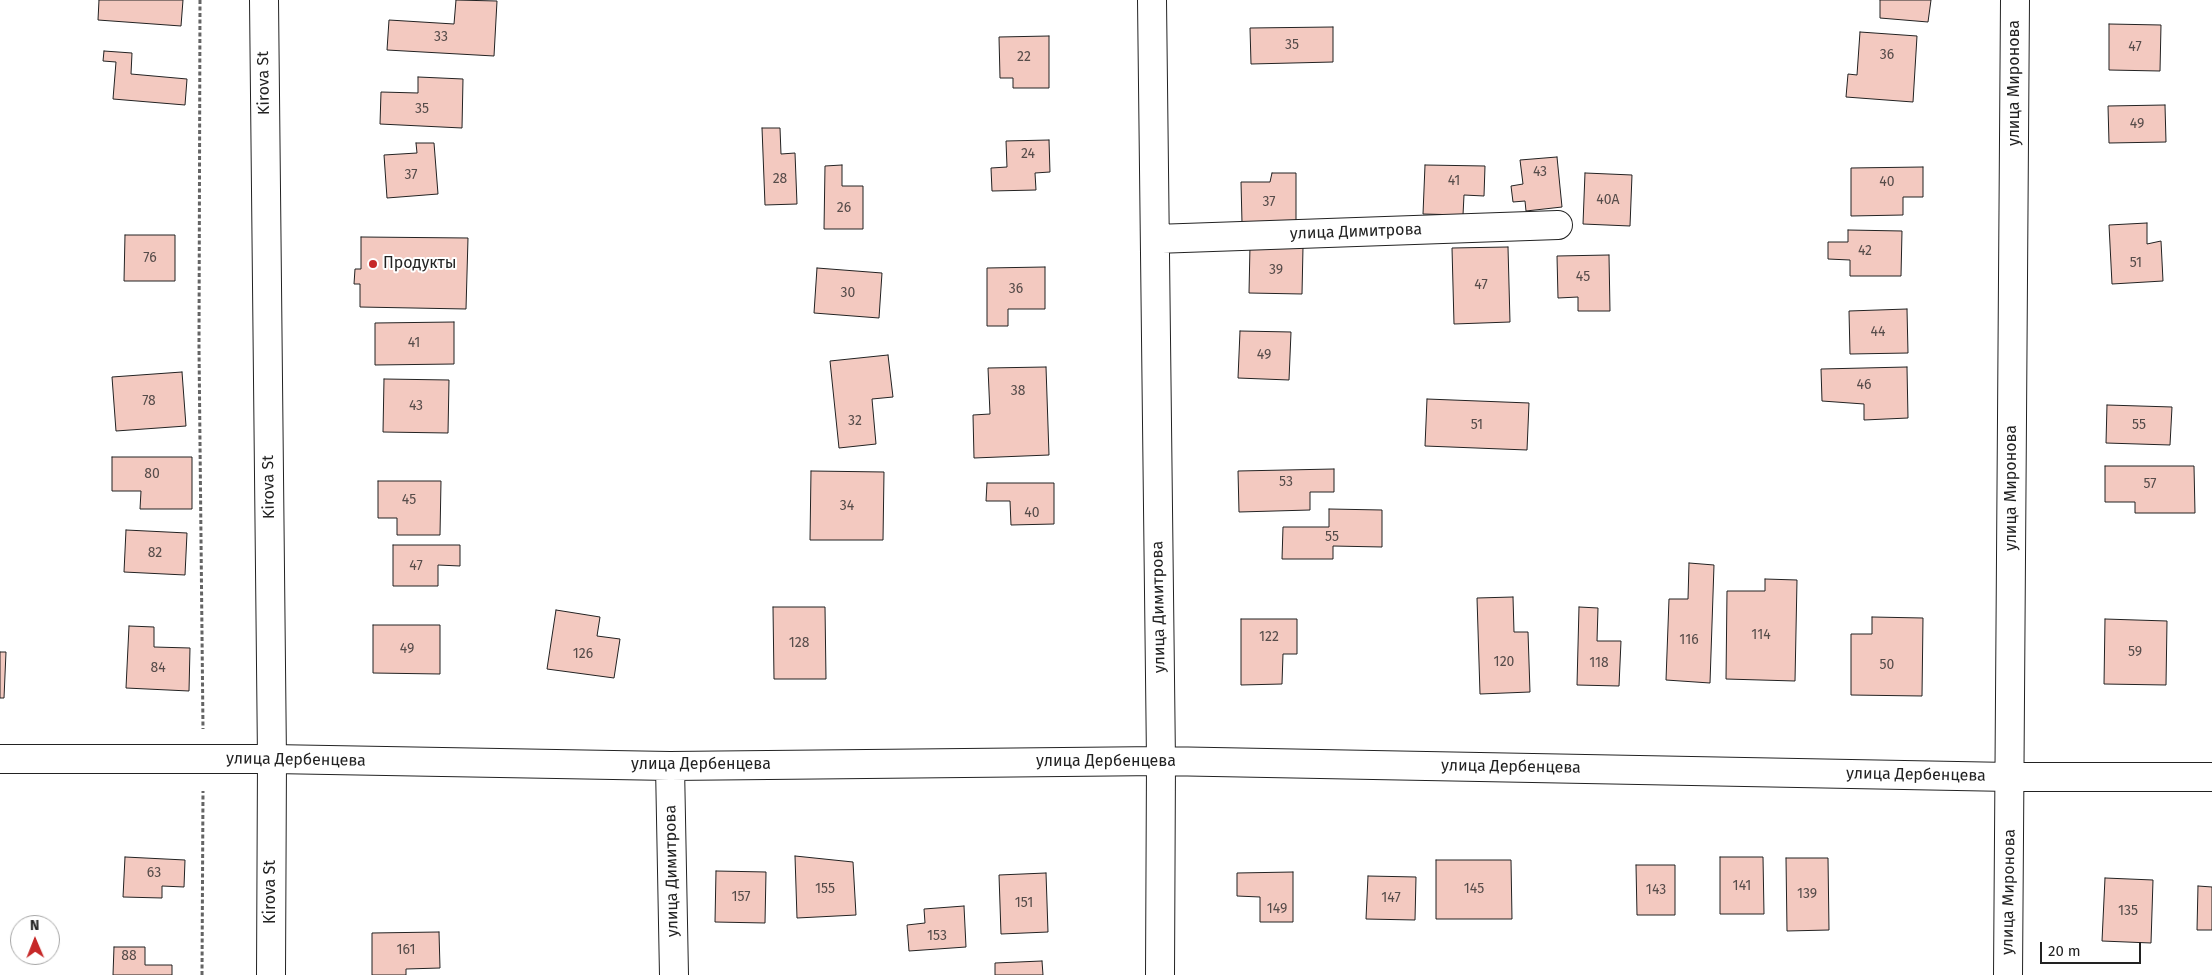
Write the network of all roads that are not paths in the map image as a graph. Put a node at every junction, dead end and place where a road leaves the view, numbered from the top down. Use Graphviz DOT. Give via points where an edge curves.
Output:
graph roads {
  1 [pos="264,0"];
  2 [pos="1152,0"];
  3 [pos="2015,0"];
  4 [pos="1558,225"];
  5 [pos="1155,239"];
  6 [pos="0,759"];
  7 [pos="272,759"];
  8 [pos="1161,761"];
  9 [pos="670,766"];
  10 [pos="2010,777"];
  11 [pos="2212,777"];
  12 [pos="270,975"];
  13 [pos="674,975"];
  14 [pos="1160,975"];
  15 [pos="2008,975"];
  1 -- 7 [label="street, Kirova St"];
  2 -- 5 [label="street, улица Димитрова"];
  3 -- 10 [label="street, улица Миронова"];
  4 -- 5 [label="street, улица Димитрова"];
  5 -- 8 [label="street, улица Димитрова"];
  6 -- 7 [label="street, улица Дербенцева"];
  7 -- 9 [label="street, улица Дербенцева"];
  7 -- 12 [label="street, Kirova St"];
  8 -- 9 [label="street, улица Дербенцева"];
  8 -- 10 [label="street, улица Дербенцева"];
  8 -- 14 [label="street, улица Димитрова"];
  9 -- 13 [label="street, улица Димитрова"];
  10 -- 11 [label="street, улица Дербенцева"];
  10 -- 15 [label="street, улица Миронова"];
}
